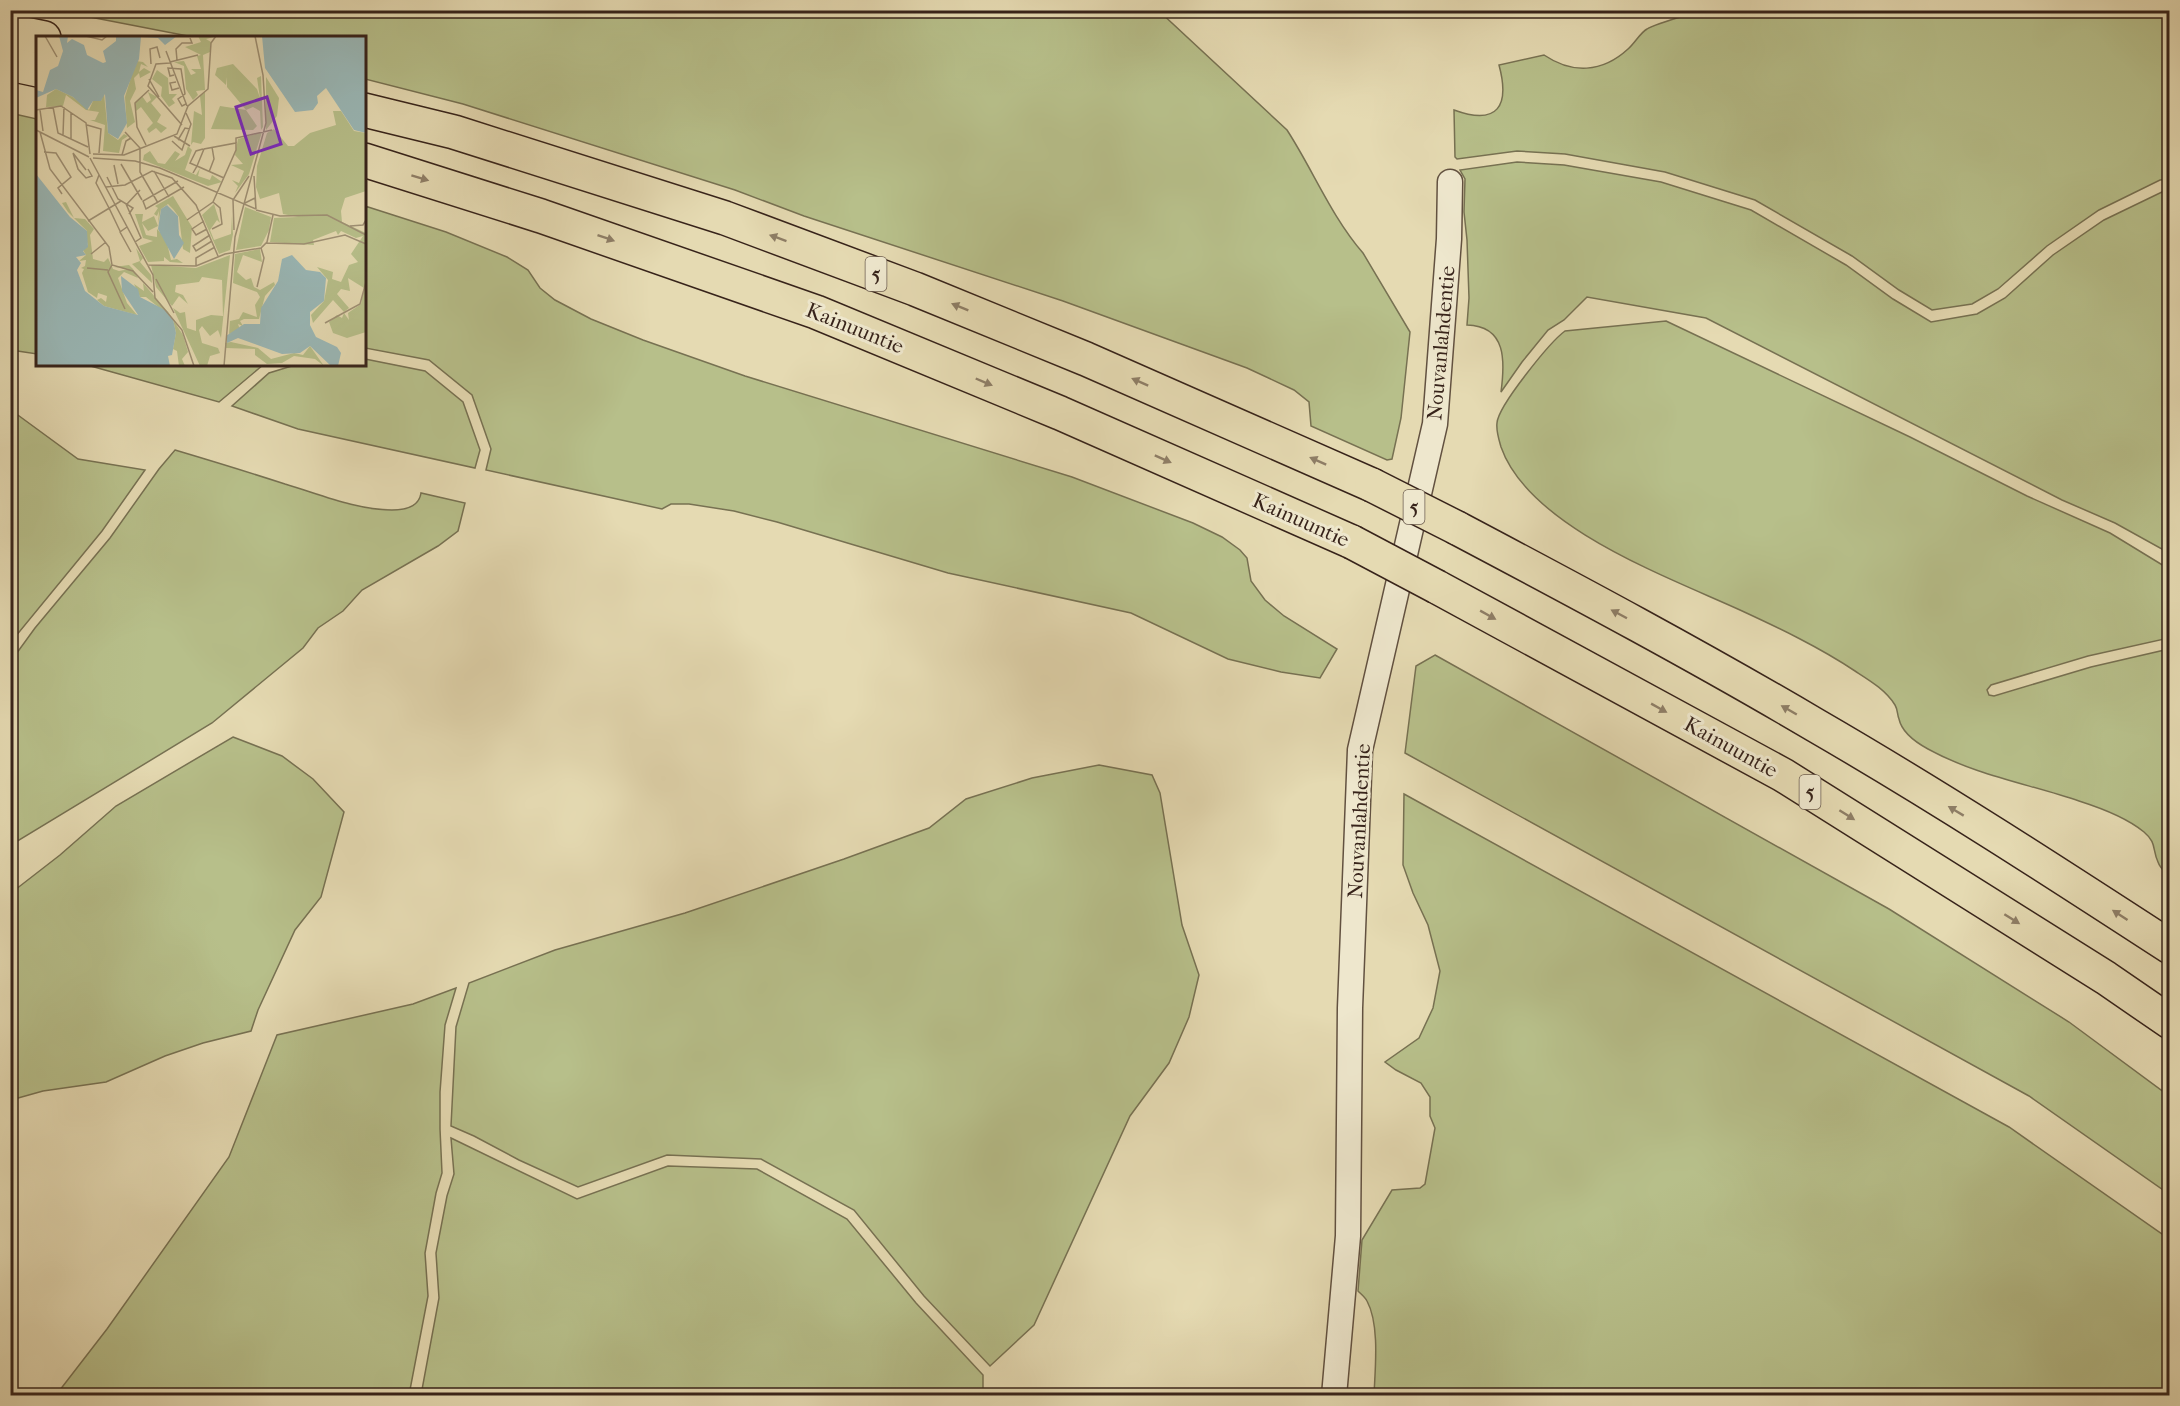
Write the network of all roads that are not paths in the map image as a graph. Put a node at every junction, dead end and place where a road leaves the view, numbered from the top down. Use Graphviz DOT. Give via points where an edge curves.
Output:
graph roads {
  1 [pos="10,31"];
  2 [pos="36,36"];
  3 [pos="10,64"];
  4 [pos="36,70"];
  5 [pos="366,110"];
  6 [pos="366,161"];
  7 [pos="1450,182"];
  8 [pos="2169,947"];
  9 [pos="2169,1022"];
  10 [pos="1334,1395"];
  1 -- 2 [label="highway"];
  3 -- 4 [label="highway"];
  8 -- 5 [label="highway, 5, one-way, bridge" via="1816,725 1639,625 1372,485 1086,359 725,218 454,132"];
  6 -- 9 [label="highway, Kainuuntie / 5, one-way, bridge" via="541,216 816,312 1060,413 1352,542 1783,775 2106,978"];
  7 -- 10 [label="street, Nouvanlahdentie" via="1435,424 1360,750 1350,1008 1348,1236"];
}
